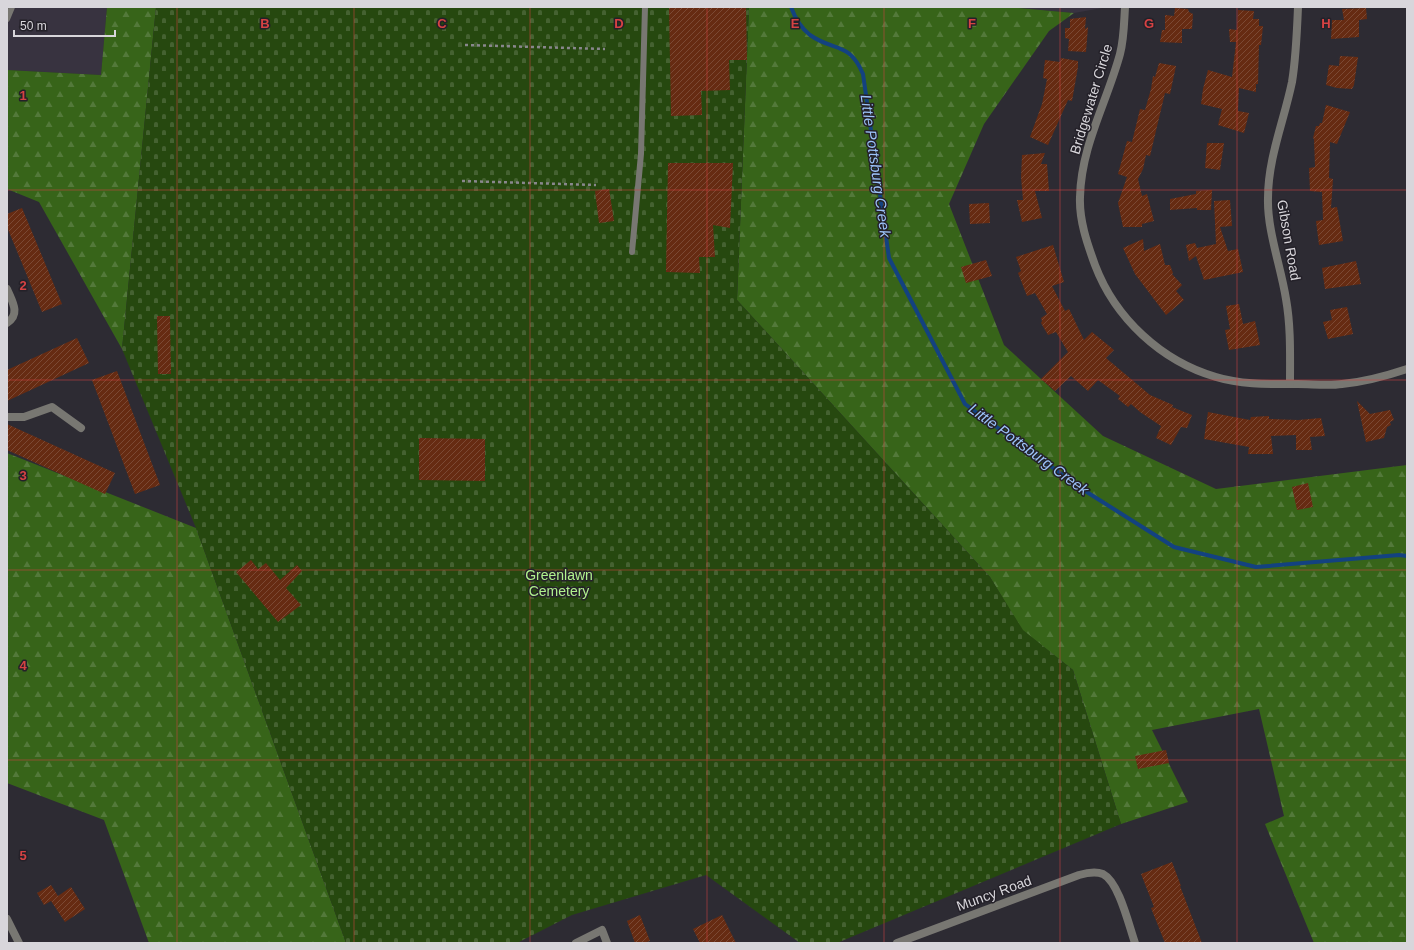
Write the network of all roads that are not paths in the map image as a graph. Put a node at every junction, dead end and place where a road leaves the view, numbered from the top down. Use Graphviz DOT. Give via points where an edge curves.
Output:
graph roads {
  1 [pos="12,7"];
  2 [pos="646,7"];
  3 [pos="1125,7"];
  4 [pos="1298,7"];
  5 [pos="7,19"];
  6 [pos="632,252"];
  7 [pos="7,289"];
  8 [pos="7,323"];
  9 [pos="1407,369"];
  10 [pos="1290,384"];
  11 [pos="7,417"];
  12 [pos="81,428"];
  13 [pos="7,920"];
  14 [pos="20,943"];
  15 [pos="576,943"];
  16 [pos="607,943"];
  17 [pos="897,943"];
  18 [pos="1135,943"];
  1 -- 5 [label="lane"];
  2 -- 6 [label="lane" via="641,154"];
  3 -- 10 [label="street, Bridgewater Circle" via="1120,54 1089,143 1080,197 1082,222 1099,276 1128,320 1148,341 1171,357 1217,377 1258,384"];
  4 -- 10 [label="street, Gibson Road" via="1295,59 1271,159 1268,199 1268,214 1288,316"];
  7 -- 8 [label="street" via="16,309 13,318"];
  9 -- 10 [label="street, Bridgewater Circle" via="1342,384"];
  11 -- 12 [label="street" via="24,417 52,407"];
  13 -- 14 [label="street"];
  15 -- 16 [label="street" via="602,930"];
  17 -- 18 [label="street, Muncy Road" via="1091,872 1102,874 1117,890"];
}
